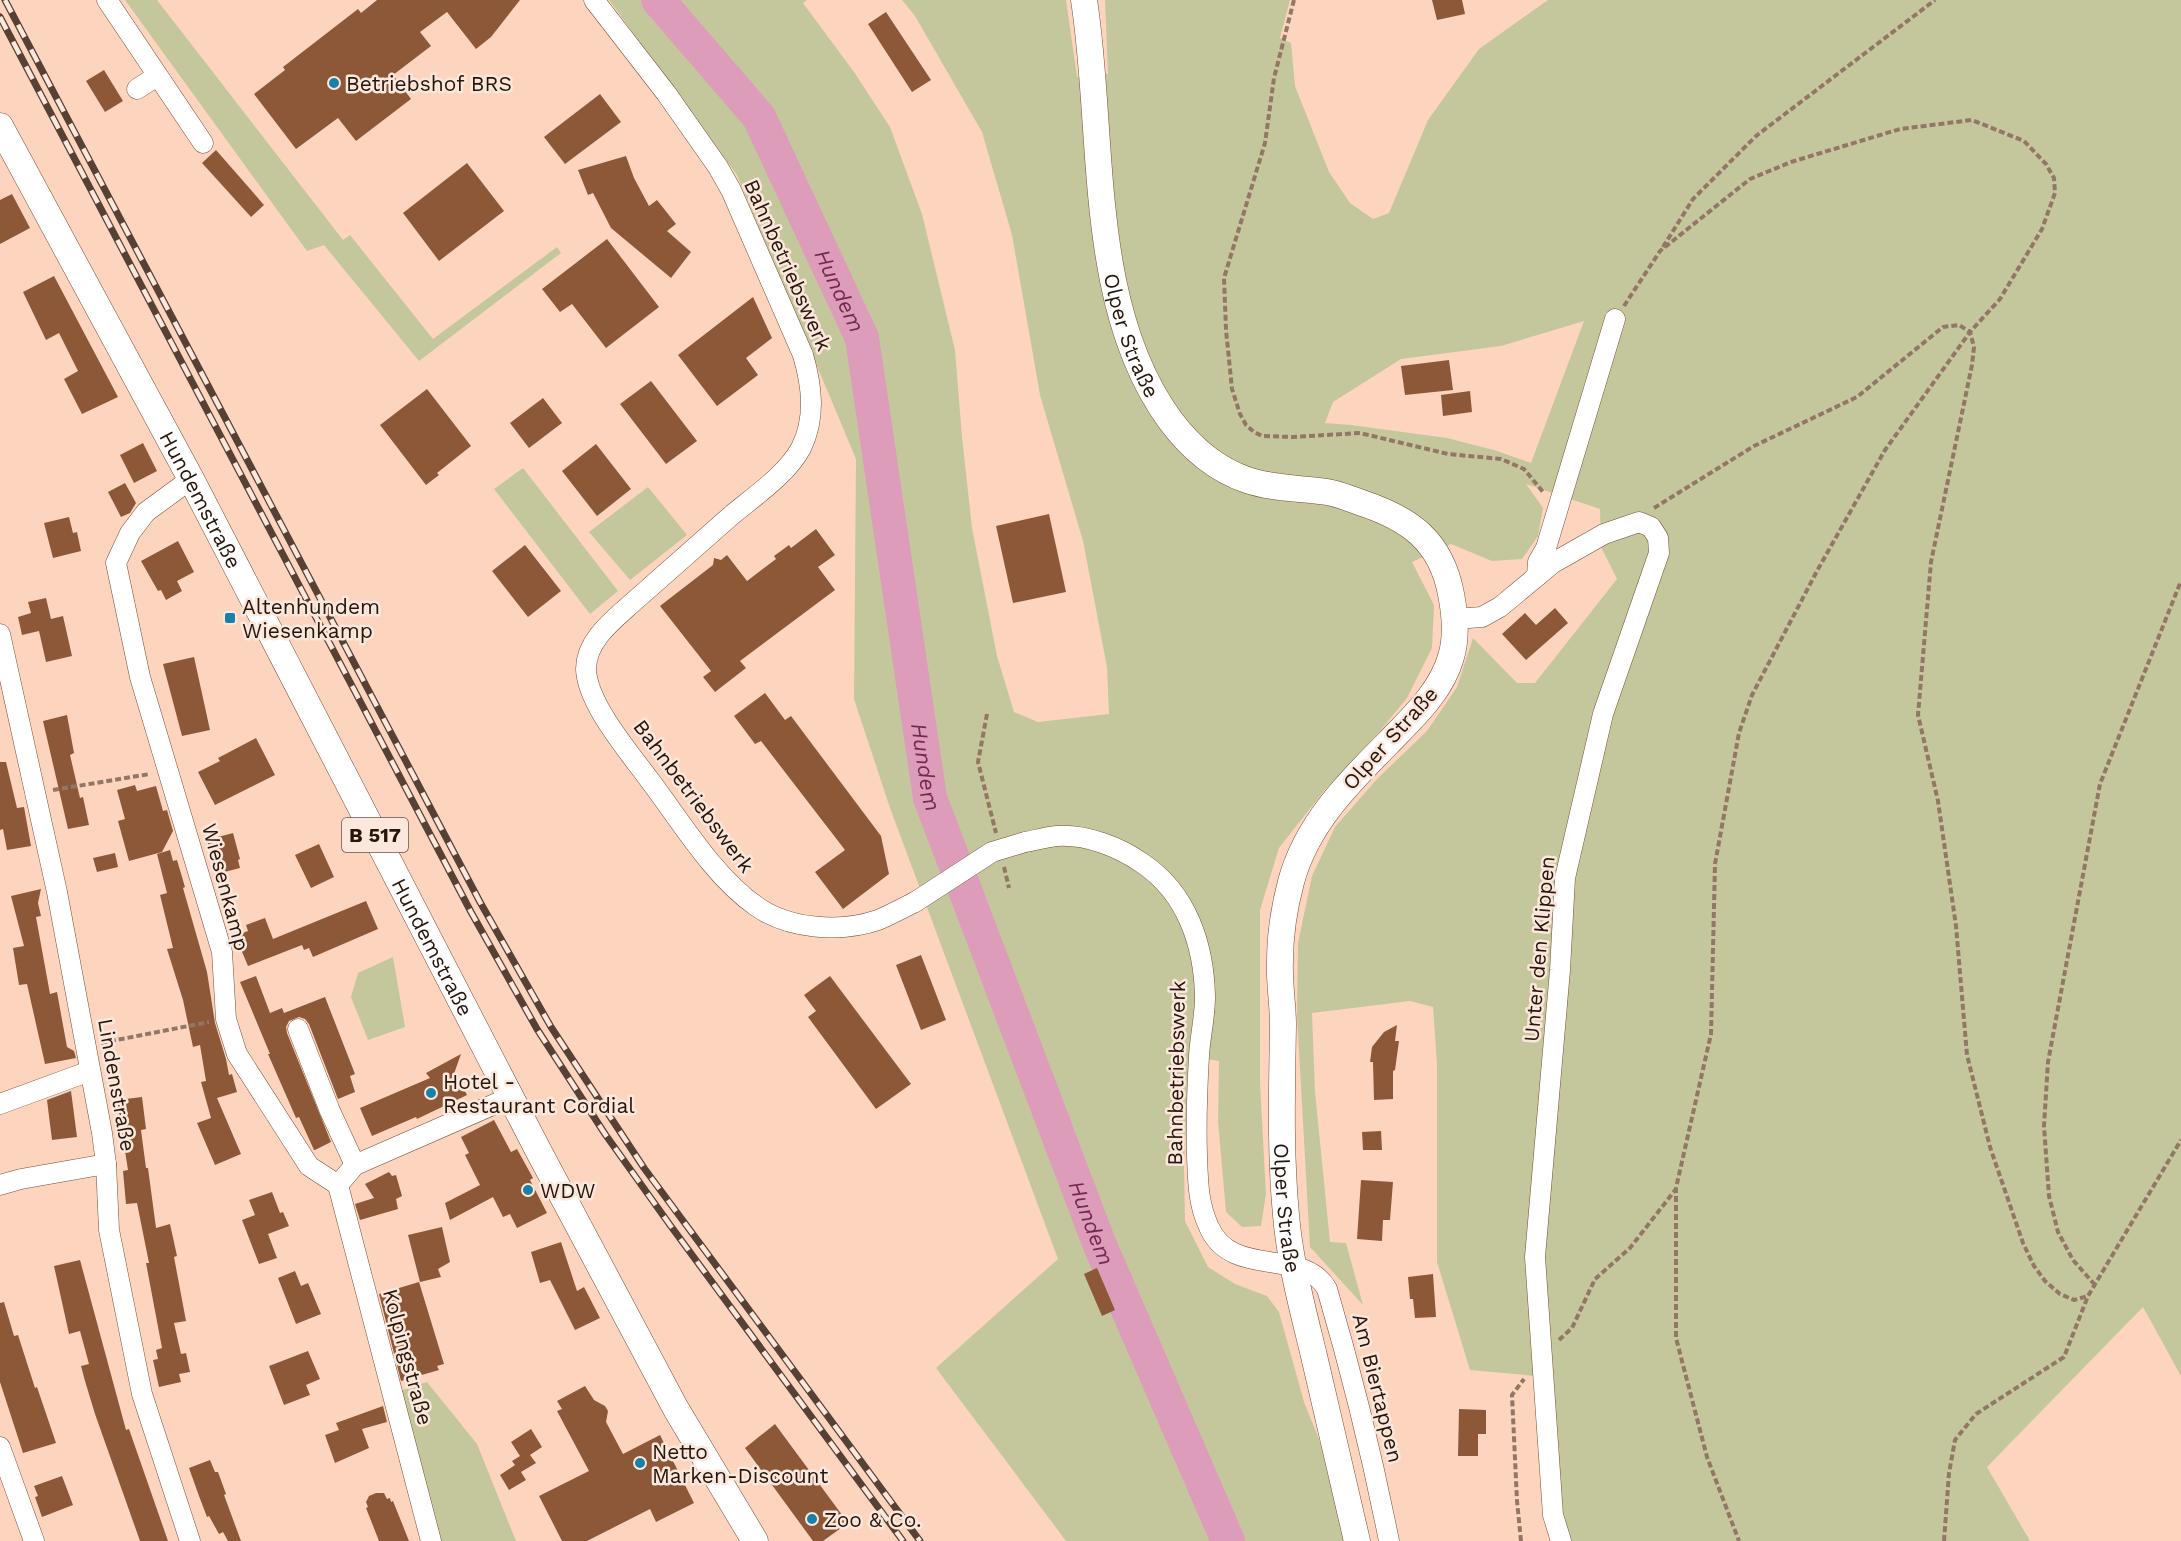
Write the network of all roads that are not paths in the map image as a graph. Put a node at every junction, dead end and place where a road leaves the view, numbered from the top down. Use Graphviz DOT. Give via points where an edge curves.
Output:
graph roads {
  1 [pos="107,0"];
  2 [pos="594,0"];
  3 [pos="1084,0"];
  4 [pos="157,76"];
  5 [pos="137,89"];
  6 [pos="0,126"];
  7 [pos="203,143"];
  8 [pos="1615,319"];
  9 [pos="191,479"];
  10 [pos="1538,576"];
  11 [pos="1455,619"];
  12 [pos="0,634"];
  13 [pos="298,1029"];
  14 [pos="90,1071"];
  15 [pos="511,1097"];
  16 [pos="0,1104"];
  17 [pos="106,1164"];
  18 [pos="355,1165"];
  19 [pos="0,1185"];
  20 [pos="338,1185"];
  21 [pos="1293,1267"];
  22 [pos="0,1447"];
  23 [pos="34,1541"];
  24 [pos="190,1541"];
  25 [pos="431,1541"];
  26 [pos="755,1541"];
  27 [pos="1357,1541"];
  28 [pos="1389,1541"];
  29 [pos="1561,1541"];
  1 -- 4 [label="street"];
  2 -- 21 [label="street, Bahnbetriebswerk, bridge" via="685,119 731,190 800,347 810,377 812,403 808,427 795,458 599,634 586,668 594,701 719,871 738,893 783,920 844,927 877,920 915,902 992,852 1058,836 1089,840 1126,852 1156,872 1181,902 1195,932 1201,960 1205,998 1196,1120 1201,1210 1210,1231 1227,1249 1242,1257"];
  3 -- 11 [label="main road, Olper Straße" via="1107,251 1127,331 1152,391 1187,440 1229,472 1264,484 1333,493 1412,525 1436,553 1445,572"];
  4 -- 5 [label="street"];
  4 -- 7 [label="street"];
  6 -- 9 [label="main road, Hundemstraße / B 517"];
  8 -- 10 [label="street" via="1546,548 1538,562"];
  9 -- 15 [label="main road, Hundemstraße / B 517"];
  9 -- 20 [label="street, Wiesenkamp" via="146,512 130,533 116,563 140,677 222,952 226,1019 237,1054 309,1167"];
  10 -- 11 [label="street" via="1500,607 1482,616"];
  10 -- 29 [label="street, Unter den Klippen" via="1604,534 1639,522 1652,527 1658,538 1659,553 1603,714 1565,878 1535,1257 1553,1515"];
  11 -- 21 [label="main road, Olper Straße" via="1451,657 1438,688 1334,801 1306,842 1292,879 1282,921 1279,965 1283,1013 1281,1115"];
  12 -- 14 [label="street, Lindenstraße" via="57,892"];
  13 -- 18 [label="street"];
  14 -- 16 [label="street"];
  14 -- 17 [label="street, Lindenstraße"];
  15 -- 18 [label="street"];
  15 -- 26 [label="main road, Hundemstraße / B 517" via="676,1409"];
  17 -- 19 [label="street"];
  17 -- 24 [label="street, Lindenstraße" via="109,1230 142,1394"];
  18 -- 20 [label="street"];
  20 -- 25 [label="street, Kolpingstraße"];
  21 -- 27 [label="main road, Olper Straße"];
  21 -- 28 [label="street, Am Biertappen" via="1317,1275 1328,1289 1370,1445"];
  22 -- 23 [label="street"];
}
